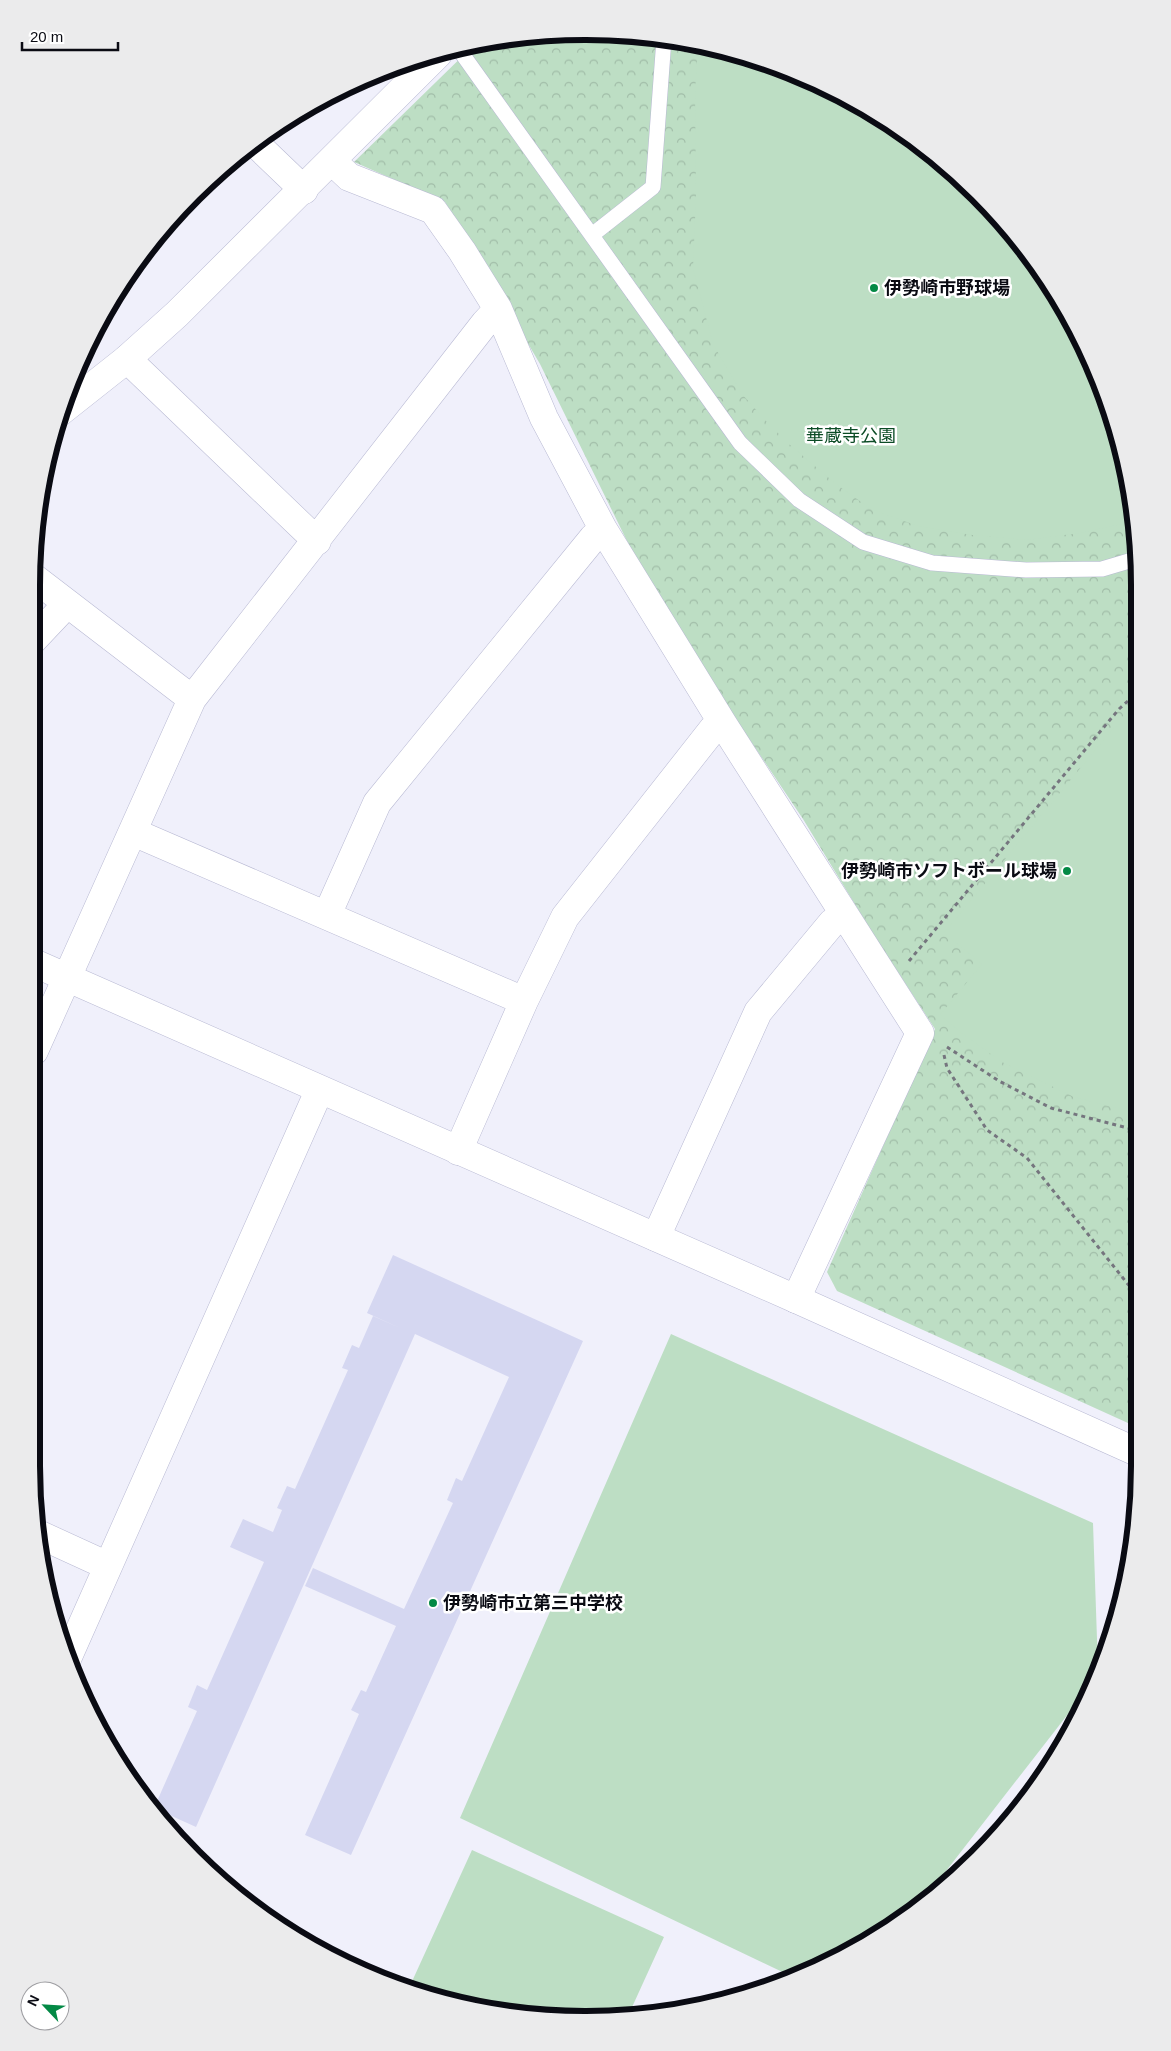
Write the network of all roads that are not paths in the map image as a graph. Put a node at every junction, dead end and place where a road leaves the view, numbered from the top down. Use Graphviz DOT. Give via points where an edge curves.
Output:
graph roads {
  1 [pos="663,46"];
  2 [pos="462,54"];
  3 [pos="429,64"];
  4 [pos="260,148"];
  5 [pos="332,161"];
  6 [pos="304,190"];
  7 [pos="592,235"];
  8 [pos="498,309"];
  9 [pos="127,359"];
  10 [pos="72,403"];
  11 [pos="604,529"];
  12 [pos="317,541"];
  13 [pos="1130,560"];
  14 [pos="40,583"];
  15 [pos="67,604"];
  16 [pos="40,633"];
  17 [pos="192,699"];
  18 [pos="723,724"];
  19 [pos="133,832"];
  20 [pos="844,914"];
  21 [pos="327,915"];
  22 [pos="40,966"];
  23 [pos="67,978"];
  24 [pos="524,1001"];
  25 [pos="40,1039"];
  26 [pos="319,1090"];
  27 [pos="458,1151"];
  28 [pos="656,1237"];
  29 [pos="796,1299"];
  30 [pos="1131,1450"];
  31 [pos="45,1537"];
  32 [pos="108,1566"];
  33 [pos="72,1648"];
  1 -- 7 [label="lane" via="652,187"];
  2 -- 7 [label="lane"];
  3 -- 5 [label="street"];
  4 -- 6 [label="street"];
  5 -- 6 [label="street"];
  5 -- 8 [label="street" via="349,177 433,210"];
  6 -- 9 [label="street"];
  7 -- 13 [label="lane" via="740,443 799,500 863,542 932,563 1026,570 1102,569"];
  8 -- 11 [label="street" via="544,418"];
  8 -- 12 [label="street"];
  9 -- 10 [label="street"];
  9 -- 12 [label="street"];
  11 -- 18 [label="street"];
  11 -- 21 [label="street" via="593,538 377,803"];
  12 -- 17 [label="street"];
  14 -- 15 [label="street"];
  15 -- 16 [label="street"];
  15 -- 17 [label="street"];
  17 -- 19 [label="street"];
  18 -- 20 [label="street"];
  18 -- 24 [label="street" via="713,729 565,917"];
  19 -- 21 [label="street"];
  19 -- 23 [label="street"];
  20 -- 28 [label="street" via="832,923 758,1012"];
  20 -- 29 [label="street" via="930,1038"];
  21 -- 24 [label="street"];
  22 -- 23 [label="street"];
  23 -- 25 [label="street"];
  23 -- 26 [label="street"];
  24 -- 27 [label="street"];
  26 -- 27 [label="street"];
  26 -- 32 [label="street"];
  27 -- 28 [label="street"];
  28 -- 29 [label="street"];
  29 -- 30 [label="street"];
  31 -- 32 [label="street"];
  32 -- 33 [label="street"];
}
